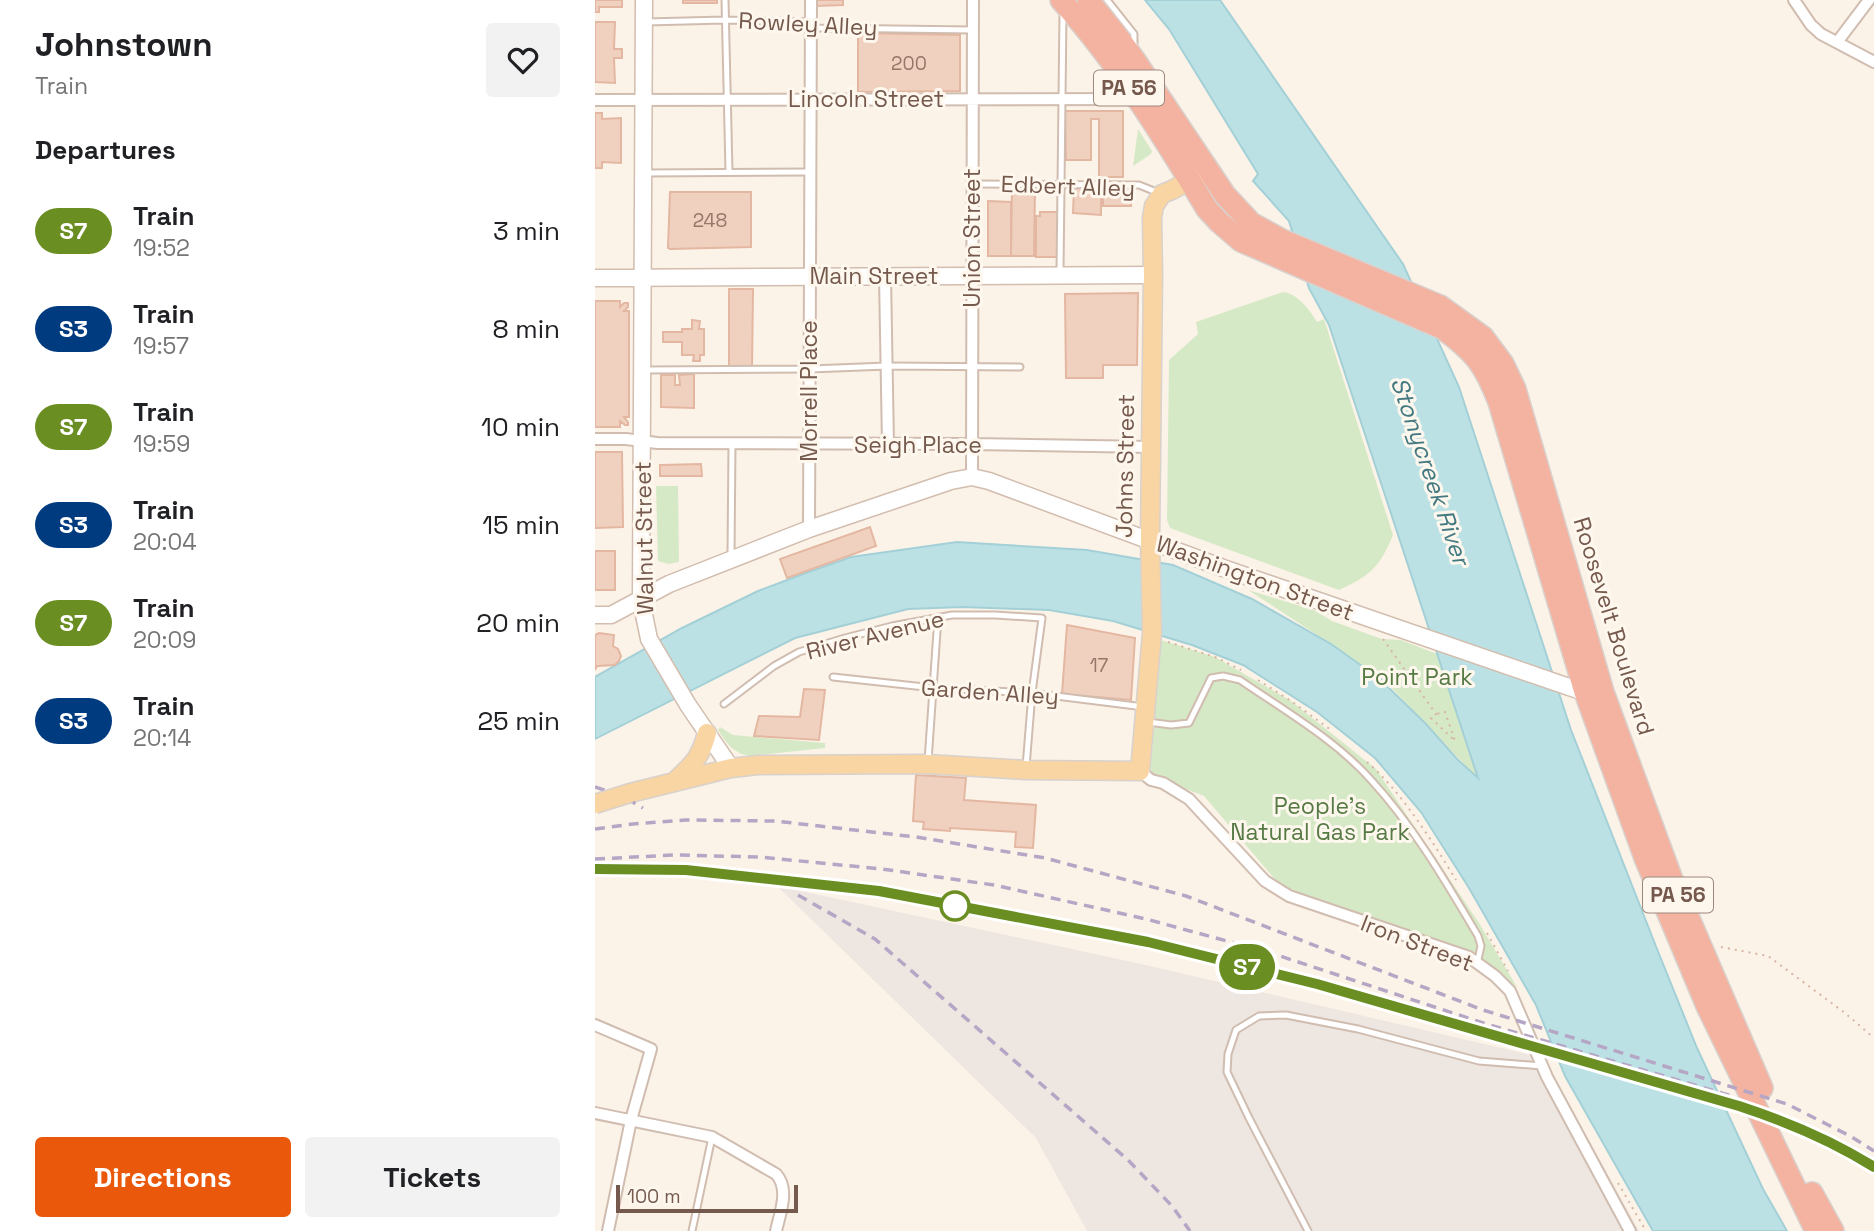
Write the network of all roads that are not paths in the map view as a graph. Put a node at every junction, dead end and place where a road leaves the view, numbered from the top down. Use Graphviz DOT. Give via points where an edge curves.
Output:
graph roads {
  1 [pos="645,0"];
  2 [pos="725,0"];
  3 [pos="811,0"];
  4 [pos="973,0"];
  5 [pos="1088,0"];
  6 [pos="1107,0"];
  7 [pos="1794,0"];
  8 [pos="1870,0"];
  9 [pos="1062,1"];
  10 [pos="725,20"];
  11 [pos="644,22"];
  12 [pos="811,22"];
  13 [pos="973,30"];
  14 [pos="1838,41"];
  15 [pos="1134,59"];
  16 [pos="1874,62"];
  17 [pos="810,99"];
  18 [pos="972,99"];
  19 [pos="1061,99"];
  20 [pos="1137,99"];
  21 [pos="595,100"];
  22 [pos="644,100"];
  23 [pos="728,100"];
  24 [pos="1208,169"];
  25 [pos="729,172"];
  26 [pos="809,172"];
  27 [pos="644,173"];
  28 [pos="1190,181"];
  29 [pos="972,184"];
  30 [pos="1061,184"];
  31 [pos="1162,194"];
  32 [pos="1060,275"];
  33 [pos="1153,275"];
  34 [pos="810,276"];
  35 [pos="885,276"];
  36 [pos="972,276"];
  37 [pos="643,277"];
  38 [pos="595,278"];
  39 [pos="887,366"];
  40 [pos="972,366"];
  41 [pos="1020,367"];
  42 [pos="810,369"];
  43 [pos="643,370"];
  44 [pos="595,439"];
  45 [pos="643,441"];
  46 [pos="731,444"];
  47 [pos="808,444"];
  48 [pos="888,444"];
  49 [pos="972,444"];
  50 [pos="1151,447"];
  51 [pos="972,477"];
  52 [pos="809,529"];
  53 [pos="1150,549"];
  54 [pos="731,559"];
  55 [pos="641,600"];
  56 [pos="595,615"];
  57 [pos="938,617"];
  58 [pos="833,677"];
  59 [pos="934,688"];
  60 [pos="1586,690"];
  61 [pos="1031,693"];
  62 [pos="724,704"];
  63 [pos="1146,715"];
  64 [pos="707,733"];
  65 [pos="927,764"];
  66 [pos="731,768"];
  67 [pos="1026,770"];
  68 [pos="1140,771"];
  69 [pos="673,783"];
  70 [pos="595,804"];
  71 [pos="1478,964"];
  72 [pos="595,1025"];
  73 [pos="1542,1066"];
  74 [pos="595,1113"];
  75 [pos="631,1121"];
  76 [pos="712,1136"];
  77 [pos="608,1231"];
  78 [pos="692,1231"];
  79 [pos="776,1231"];
  80 [pos="1308,1231"];
  81 [pos="1630,1231"];
  82 [pos="1816,1231"];
  83 [pos="1833,1231"];
  1 -- 11 [label="main road, Walnut Street"];
  2 -- 10 [label="lane"];
  3 -- 12 [label="street, Morrell Place"];
  4 -- 13 [label="street, Union Street"];
  5 -- 15 [label="highway, PA 56"];
  6 -- 15 [label="lane" via="1134,34"];
  7 -- 14 [label="street" via="1811,25"];
  8 -- 14 [label="street"];
  9 -- 19 [label="lane"];
  9 -- 20 [label="highway, PA 56"];
  10 -- 11 [label="lane, Rowley Alley"];
  10 -- 12 [label="lane, Rowley Alley"];
  10 -- 23 [label="lane"];
  11 -- 22 [label="main road, Walnut Street"];
  12 -- 13 [label="lane, Rowley Alley" via="816,27"];
  12 -- 17 [label="street, Morrell Place"];
  13 -- 18 [label="street, Union Street"];
  14 -- 16 [label="street"];
  15 -- 24 [label="highway, PA 56"];
  17 -- 18 [label="street, Lincoln Street"];
  17 -- 23 [label="street, Lincoln Street"];
  17 -- 26 [label="street, Morrell Place"];
  18 -- 19 [label="street, Lincoln Street"];
  18 -- 29 [label="street, Union Street"];
  19 -- 20 [label="street, Lincoln Street"];
  19 -- 30 [label="lane"];
  20 -- 28 [label="highway, PA 56"];
  21 -- 22 [label="street, Lincoln Street"];
  22 -- 23 [label="street, Lincoln Street"];
  22 -- 27 [label="main road, Walnut Street"];
  23 -- 25 [label="lane"];
  24 -- 28 [label="main road"];
  24 -- 60 [label="highway, Roosevelt Boulevard / PA 56" via="1251,223 1440,306 1483,337 1503,364 1515,389"];
  25 -- 26 [label="lane"];
  25 -- 27 [label="lane"];
  26 -- 34 [label="street, Morrell Place"];
  27 -- 37 [label="main road, Walnut Street"];
  28 -- 31 [label="main road"];
  28 -- 60 [label="highway, Roosevelt Boulevard / PA 56" via="1207,209 1241,241 1442,328 1478,359 1499,402"];
  29 -- 30 [label="lane, Edbert Alley"];
  29 -- 36 [label="street, Union Street"];
  30 -- 31 [label="lane, Edbert Alley" via="1139,185"];
  30 -- 32 [label="lane"];
  31 -- 33 [label="main road, Johns Street" via="1152,218"];
  32 -- 33 [label="main road, Main Street"];
  32 -- 36 [label="main road, Main Street"];
  33 -- 50 [label="main road, Johns Street"];
  34 -- 35 [label="main road, Main Street"];
  34 -- 37 [label="main road, Main Street"];
  34 -- 42 [label="street, Morrell Place"];
  35 -- 36 [label="main road, Main Street"];
  35 -- 39 [label="street"];
  36 -- 40 [label="street, Union Street"];
  37 -- 38 [label="main road, Main Street"];
  37 -- 43 [label="main road, Walnut Street"];
  39 -- 40 [label="lane"];
  39 -- 42 [label="lane"];
  39 -- 48 [label="street"];
  40 -- 41 [label="lane"];
  40 -- 49 [label="street, Union Street"];
  42 -- 43 [label="lane"];
  42 -- 47 [label="street, Morrell Place"];
  43 -- 45 [label="main road, Walnut Street"];
  44 -- 45 [label="street, Seigh Place"];
  45 -- 46 [label="street, Seigh Place"];
  45 -- 55 [label="main road, Walnut Street"];
  46 -- 47 [label="street, Seigh Place"];
  46 -- 54 [label="lane"];
  47 -- 48 [label="street, Seigh Place"];
  47 -- 52 [label="street, Morrell Place"];
  48 -- 49 [label="street, Seigh Place"];
  49 -- 50 [label="street, Seigh Place"];
  49 -- 51 [label="street, Union Street"];
  50 -- 53 [label="main road, Johns Street"];
  51 -- 52 [label="main road"];
  51 -- 53 [label="main road, Washington Street"];
  52 -- 54 [label="main road"];
  53 -- 60 [label="main road, Washington Street" via="1223,568"];
  53 -- 63 [label="main road, Johns Street" via="1152,635"];
  54 -- 55 [label="main road"];
  55 -- 56 [label="main road" via="611,615"];
  55 -- 64 [label="main road, Walnut Street" via="649,639"];
  57 -- 59 [label="lane"];
  57 -- 61 [label="lane, River Avenue" via="1042,618"];
  57 -- 62 [label="lane, River Avenue" via="799,652"];
  58 -- 59 [label="lane, Garden Alley"];
  59 -- 61 [label="lane, Garden Alley"];
  59 -- 65 [label="lane"];
  60 -- 82 [label="highway, Roosevelt Boulevard / PA 56" via="1645,858 1701,993"];
  60 -- 83 [label="highway, Roosevelt Boulevard / PA 56" via="1793,1157"];
  61 -- 63 [label="lane, Garden Alley"];
  61 -- 67 [label="lane"];
  63 -- 68 [label="main road, Johns Street"];
  63 -- 71 [label="lane, Garden Alley" via="1171,725 1189,723 1211,678 1223,676 1240,680 1333,744 1372,780 1419,841 1478,936"];
  64 -- 66 [label="main road, Walnut Street"];
  64 -- 69 [label="main road" via="697,760"];
  65 -- 66 [label="main road"];
  65 -- 67 [label="main road"];
  66 -- 69 [label="main road"];
  67 -- 68 [label="main road"];
  68 -- 71 [label="street, Iron Street" via="1189,799 1265,881 1289,896 1469,957"];
  69 -- 70 [label="main road, bridge"];
  71 -- 73 [label="street, Iron Street" via="1510,991"];
  72 -- 75 [label="street" via="650,1049"];
  73 -- 80 [label="lane" via="1479,1062 1286,1015 1259,1016 1237,1030 1227,1072"];
  73 -- 81 [label="street, Iron Street"];
  74 -- 75 [label="street"];
  75 -- 76 [label="street"];
  75 -- 77 [label="street"];
  76 -- 78 [label="lane"];
  76 -- 79 [label="street" via="781,1180"];
}
